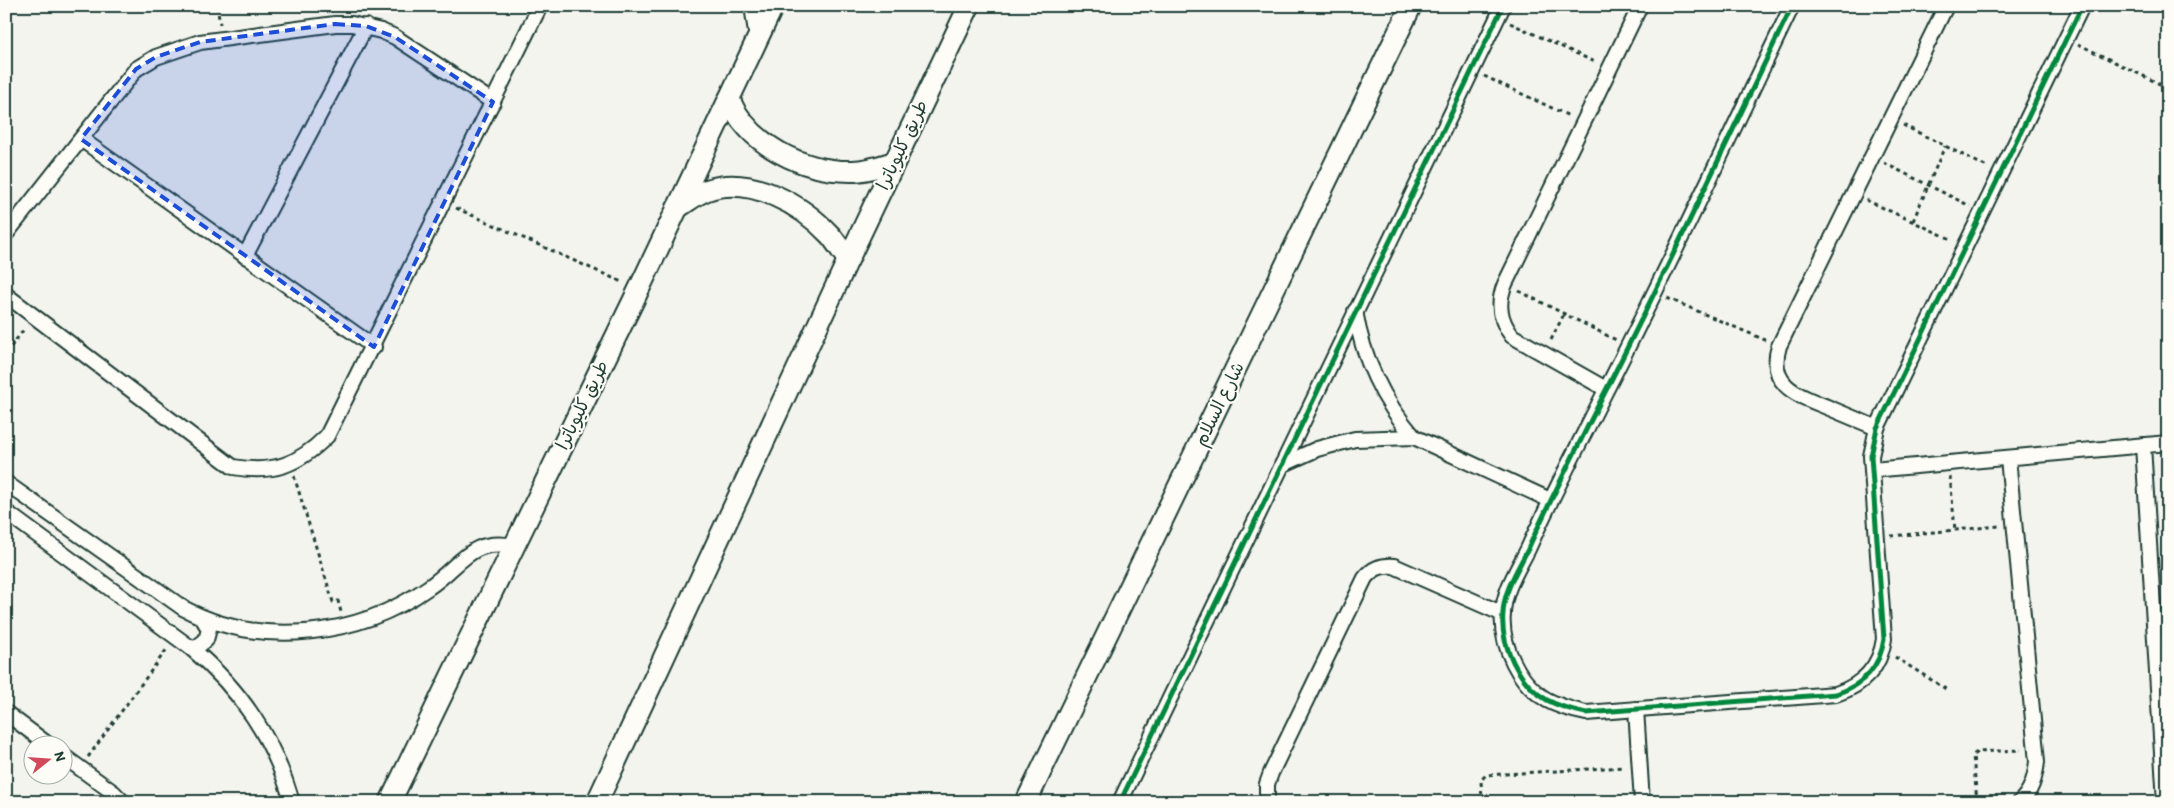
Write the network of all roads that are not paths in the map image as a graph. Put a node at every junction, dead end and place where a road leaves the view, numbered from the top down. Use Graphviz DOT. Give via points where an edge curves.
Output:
graph roads {
  1 [pos="540,6"];
  2 [pos="752,6"];
  3 [pos="773,6"];
  4 [pos="969,6"];
  5 [pos="1411,6"];
  6 [pos="1640,6"];
  7 [pos="1792,6"];
  8 [pos="1946,6"];
  9 [pos="2082,6"];
  10 [pos="1500,12"];
  11 [pos="366,26"];
  12 [pos="757,39"];
  13 [pos="729,99"];
  14 [pos="493,102"];
  15 [pos="80,139"];
  16 [pos="894,162"];
  17 [pos="676,209"];
  18 [pos="6,234"];
  19 [pos="245,256"];
  20 [pos="848,260"];
  21 [pos="6,295"];
  22 [pos="1355,312"];
  23 [pos="374,346"];
  24 [pos="1606,390"];
  25 [pos="1877,428"];
  26 [pos="1414,437"];
  27 [pos="2168,442"];
  28 [pos="2143,445"];
  29 [pos="2008,458"];
  30 [pos="1282,465"];
  31 [pos="1872,470"];
  32 [pos="6,483"];
  33 [pos="1550,500"];
  34 [pos="6,512"];
  35 [pos="514,546"];
  36 [pos="1502,614"];
  37 [pos="203,619"];
  38 [pos="191,648"];
  39 [pos="1636,709"];
  40 [pos="6,713"];
  41 [pos="37,736"];
  42 [pos="72,762"];
  43 [pos="1122,800"];
  44 [pos="123,802"];
  45 [pos="292,802"];
  46 [pos="390,802"];
  47 [pos="598,802"];
  48 [pos="1026,802"];
  49 [pos="1267,802"];
  50 [pos="1642,802"];
  51 [pos="2020,802"];
  52 [pos="2165,802"];
  1 -- 14 [label="street"];
  2 -- 12 [label="street"];
  3 -- 12 [label="main road, طريق كليوباترا"];
  4 -- 16 [label="main road, طريق كليوباترا"];
  5 -- 48 [label="main road, شارع السلام"];
  6 -- 24 [label="street" via="1505,284 1499,305 1505,327 1521,342"];
  7 -- 24 [label="street"];
  8 -- 25 [label="street" via="1776,357 1780,377 1793,393"];
  9 -- 25 [label="street"];
  10 -- 22 [label="street"];
  11 -- 14 [label="street" via="396,37"];
  11 -- 15 [label="street" via="335,24 177,48 136,70"];
  11 -- 19 [label="street"];
  12 -- 13 [label="main road, طريق كليوباترا"];
  13 -- 16 [label="main road" via="736,116 761,141 813,166 854,171"];
  13 -- 17 [label="main road, طريق كليوباترا"];
  14 -- 23 [label="street"];
  15 -- 18 [label="street"];
  15 -- 19 [label="street"];
  16 -- 20 [label="main road, طريق كليوباترا"];
  17 -- 20 [label="main road" via="708,190 742,187 760,190 813,220 831,236"];
  17 -- 35 [label="main road, طريق كليوباترا"];
  19 -- 23 [label="street"];
  20 -- 47 [label="main road, طريق كليوباترا"];
  21 -- 23 [label="street" via="233,467 252,470 290,464 311,452 327,436"];
  22 -- 26 [label="street" via="1371,370 1389,405"];
  22 -- 30 [label="street"];
  24 -- 33 [label="street"];
  25 -- 31 [label="street" via="1871,456"];
  26 -- 30 [label="street" via="1355,439 1317,449"];
  26 -- 33 [label="street"];
  27 -- 28 [label="street"];
  28 -- 29 [label="street"];
  28 -- 52 [label="street"];
  29 -- 31 [label="street"];
  29 -- 51 [label="street" via="2038,762 2034,780"];
  30 -- 43 [label="street"];
  31 -- 39 [label="street" via="1884,639 1883,650 1874,668 1861,683 1836,694"];
  32 -- 37 [label="street"];
  33 -- 36 [label="street" via="1505,597"];
  34 -- 38 [label="street"];
  35 -- 37 [label="street" via="497,543 481,546 410,600 346,626 272,632"];
  35 -- 46 [label="main road, طريق كليوباترا"];
  36 -- 39 [label="street" via="1508,651 1529,686 1546,700 1565,709 1586,713"];
  36 -- 49 [label="street" via="1394,566 1370,572 1364,578 1271,774 1267,784"];
  37 -- 38 [label="street" via="209,629 206,640"];
  38 -- 45 [label="street" via="225,678 248,706 275,754"];
  39 -- 50 [label="street"];
  40 -- 41 [label="street"];
  42 -- 44 [label="street"];
}
